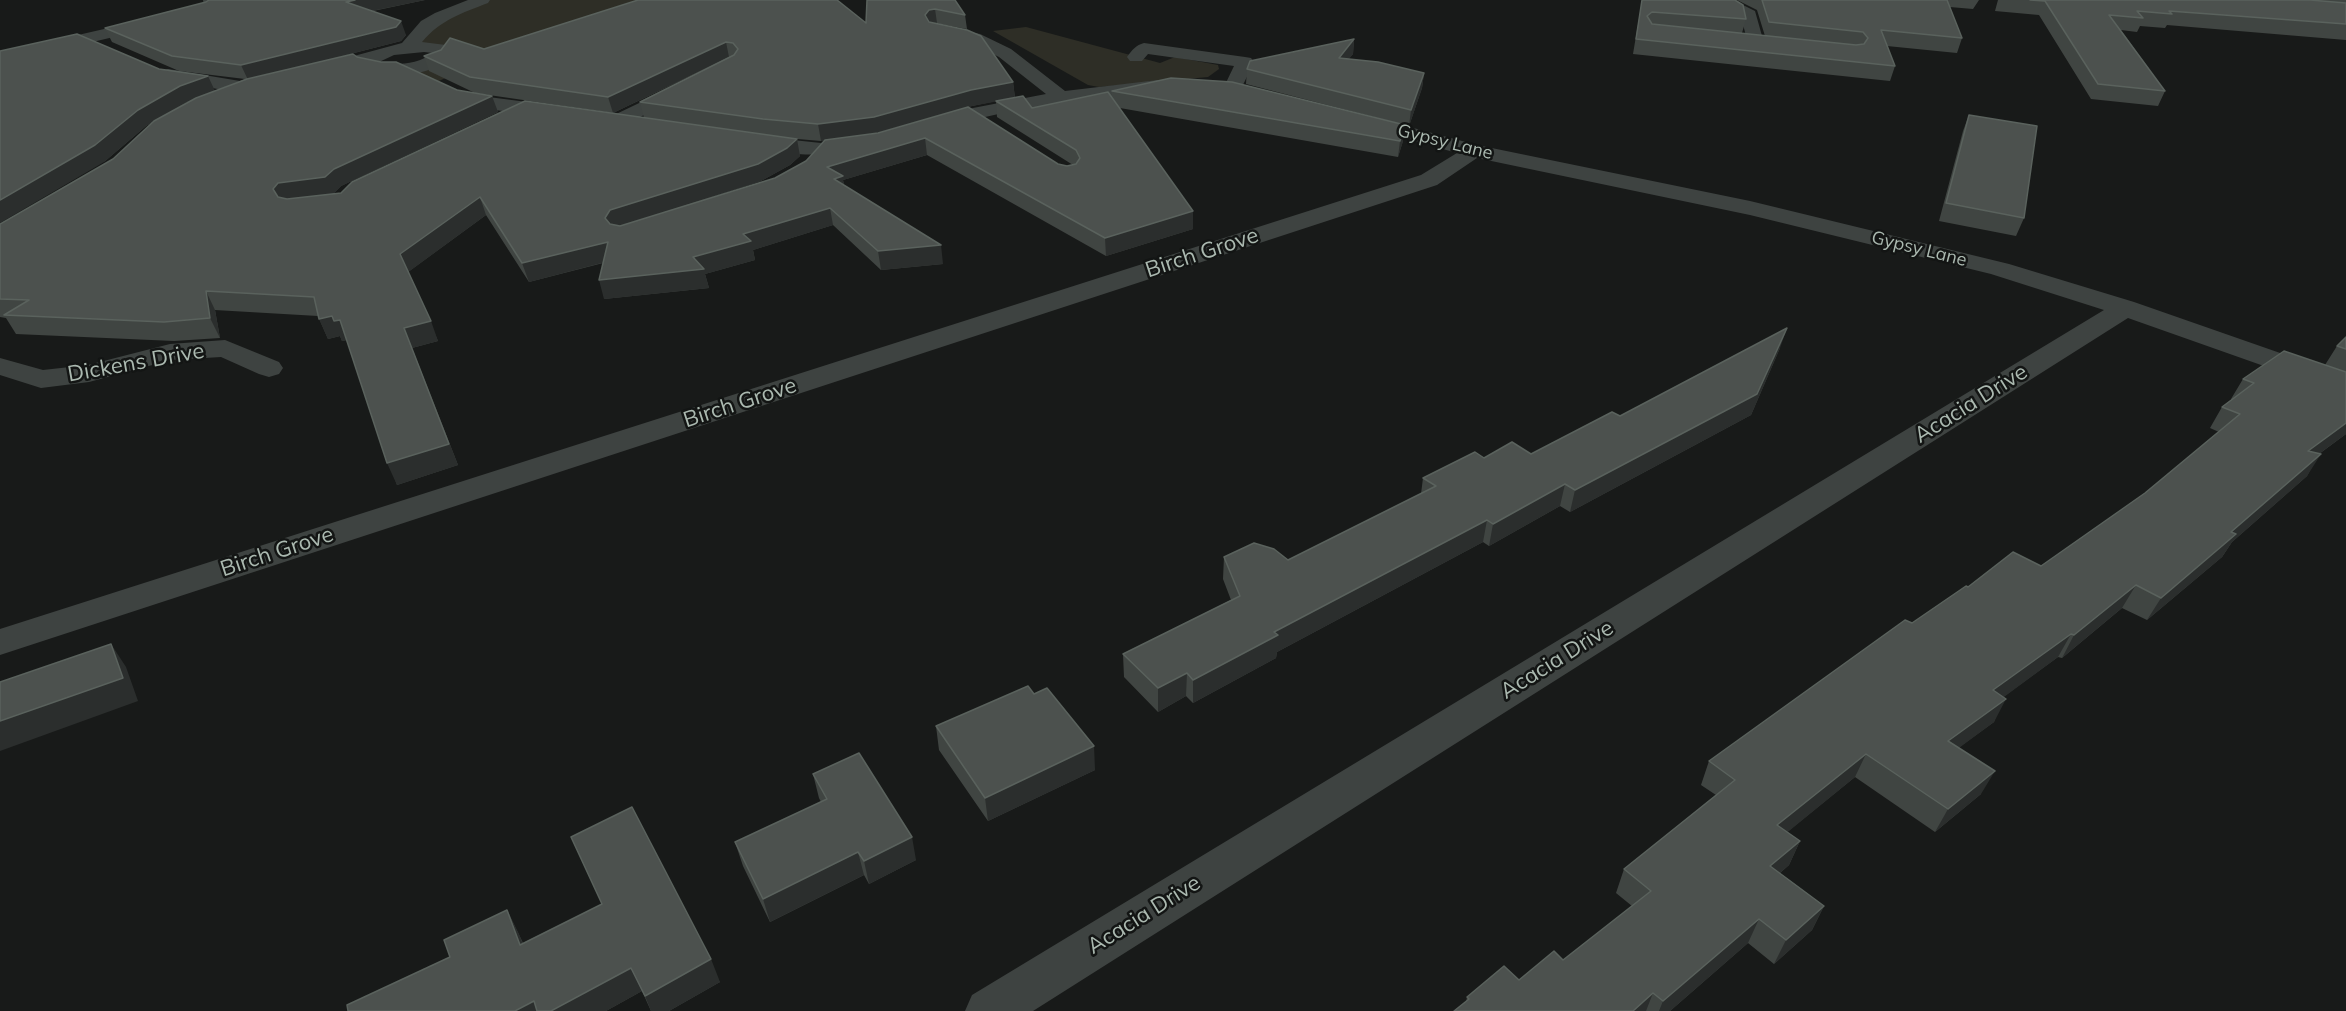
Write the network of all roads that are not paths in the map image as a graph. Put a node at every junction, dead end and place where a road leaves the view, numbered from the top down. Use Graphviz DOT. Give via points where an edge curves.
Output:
graph roads {
  1 [pos="217,0"];
  2 [pos="482,0"];
  3 [pos="1720,0"];
  4 [pos="937,30"];
  5 [pos="1733,40"];
  6 [pos="1755,43"];
  7 [pos="1777,45"];
  8 [pos="407,48"];
  9 [pos="114,52"];
  10 [pos="1136,57"];
  11 [pos="371,61"];
  12 [pos="154,69"];
  13 [pos="429,70"];
  14 [pos="314,72"];
  15 [pos="699,80"];
  16 [pos="1174,86"];
  17 [pos="1210,86"];
  18 [pos="1061,98"];
  19 [pos="206,104"];
  20 [pos="527,108"];
  21 [pos="972,114"];
  22 [pos="1346,116"];
  23 [pos="598,118"];
  24 [pos="500,122"];
  25 [pos="651,126"];
  26 [pos="916,130"];
  27 [pos="1001,132"];
  28 [pos="731,139"];
  29 [pos="880,141"];
  30 [pos="821,149"];
  31 [pos="1474,151"];
  32 [pos="799,172"];
  33 [pos="2125,308"];
  34 [pos="0,366"];
  35 [pos="269,368"];
  36 [pos="2346,386"];
  37 [pos="0,642"];
  38 [pos="990,1011"];
  1 -- 9 [label="street" via="210,2 214,7 205,11 84,39"];
  2 -- 8 [label="street" via="441,16 427,25"];
  3 -- 6 [label="street" via="1749,14"];
  4 -- 18 [label="street" via="974,38 1005,52"];
  5 -- 6 [label="street"];
  6 -- 7 [label="street"];
  8 -- 11 [label="street"];
  8 -- 13 [label="street" via="443,51"];
  10 -- 17 [label="street" via="1144,48 1245,62 1240,90"];
  11 -- 13 [label="street" via="383,69"];
  11 -- 14 [label="street"];
  12 -- 19 [label="street" via="174,78 256,85"];
  13 -- 20 [label="street" via="448,93"];
  15 -- 23 [label="street"];
  16 -- 18 [label="street"];
  18 -- 21 [label="street"];
  20 -- 23 [label="street"];
  20 -- 24 [label="street"];
  21 -- 26 [label="street"];
  21 -- 27 [label="street"];
  22 -- 31 [label="street, Gypsy Lane"];
  23 -- 25 [label="street"];
  28 -- 30 [label="street"];
  29 -- 30 [label="street"];
  30 -- 32 [label="street"];
  31 -- 33 [label="street, Gypsy Lane" via="1750,208 2000,269"];
  31 -- 37 [label="street, Birch Grove" via="1429,180"];
  33 -- 36 [label="street, Gypsy Lane"];
  33 -- 38 [label="street, Acacia Drive"];
  34 -- 35 [label="street, Dickens Drive" via="41,379 89,373 170,352 225,348"];
}
